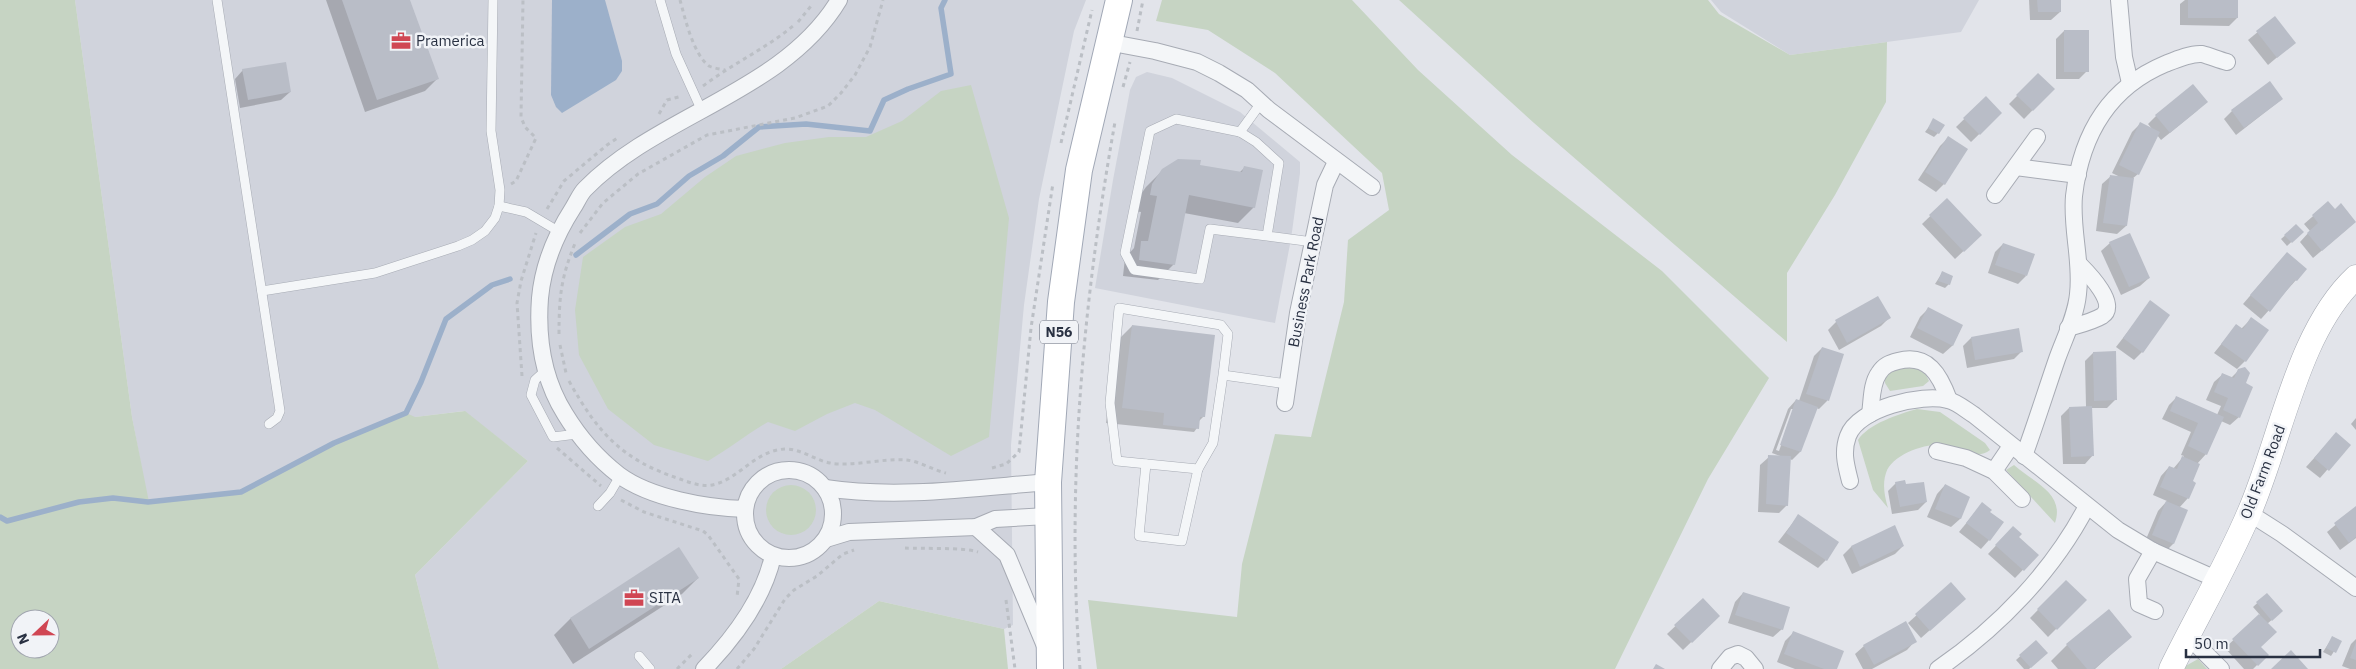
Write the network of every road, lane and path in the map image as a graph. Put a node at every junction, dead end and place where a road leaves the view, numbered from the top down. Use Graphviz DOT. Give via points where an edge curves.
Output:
graph roads {
  1 [pos="217,0"];
  2 [pos="493,0"];
  3 [pos="523,0"];
  4 [pos="660,0"];
  5 [pos="680,0"];
  6 [pos="839,0"];
  7 [pos="883,0"];
  8 [pos="1119,0"];
  9 [pos="1143,0"];
  10 [pos="2118,0"];
  11 [pos="1093,8"];
  12 [pos="1107,42"];
  13 [pos="1134,47"];
  14 [pos="2227,62"];
  15 [pos="725,70"];
  16 [pos="2130,83"];
  17 [pos="1119,94"];
  18 [pos="1261,103"];
  19 [pos="701,109"];
  20 [pos="1116,113"];
  21 [pos="1240,132"];
  22 [pos="2038,137"];
  23 [pos="1061,145"];
  24 [pos="1336,162"];
  25 [pos="2016,167"];
  26 [pos="2078,175"];
  27 [pos="1054,181"];
  28 [pos="1372,188"];
  29 [pos="500,190"];
  30 [pos="1995,195"];
  31 [pos="499,206"];
  32 [pos="558,231"];
  33 [pos="1267,236"];
  34 [pos="1313,242"];
  35 [pos="2080,265"];
  36 [pos="2356,277"];
  37 [pos="262,291"];
  38 [pos="2068,328"];
  39 [pos="546,370"];
  40 [pos="1223,375"];
  41 [pos="1287,384"];
  42 [pos="1949,400"];
  43 [pos="1285,403"];
  44 [pos="1870,414"];
  45 [pos="269,424"];
  46 [pos="577,434"];
  47 [pos="553,437"];
  48 [pos="2011,446"];
  49 [pos="1937,451"];
  50 [pos="2024,456"];
  51 [pos="1146,464"];
  52 [pos="987,469"];
  53 [pos="1198,469"];
  54 [pos="1994,471"];
  55 [pos="954,472"];
  56 [pos="620,476"];
  57 [pos="1850,481"];
  58 [pos="1048,482"];
  59 [pos="825,488"];
  60 [pos="610,494"];
  61 [pos="2022,499"];
  62 [pos="598,506"];
  63 [pos="2087,506"];
  64 [pos="745,509"];
  65 [pos="2249,513"];
  66 [pos="1047,516"];
  67 [pos="976,527"];
  68 [pos="826,539"];
  69 [pos="900,548"];
  70 [pos="856,549"];
  71 [pos="2153,551"];
  72 [pos="981,553"];
  73 [pos="773,556"];
  74 [pos="2216,579"];
  75 [pos="2356,588"];
  76 [pos="1006,595"];
  77 [pos="734,604"];
  78 [pos="2155,611"];
  79 [pos="2188,636"];
  80 [pos="696,651"];
  81 [pos="639,656"];
  82 [pos="1049,662"];
  83 [pos="650,669"];
  84 [pos="676,669"];
  85 [pos="704,669"];
  86 [pos="737,669"];
  87 [pos="1015,669"];
  88 [pos="1080,669"];
  89 [pos="1720,669"];
  90 [pos="1755,669"];
  91 [pos="1938,669"];
  92 [pos="2171,669"];
  93 [pos="2221,669"];
  1 -- 37 [label="lane"];
  2 -- 29 [label="lane" via="491,130"];
  3 -- 29 [label="path" via="521,117 525,127 536,138 516,181"];
  4 -- 19 [label="lane" via="676,54"];
  5 -- 15 [label="path" via="700,55 710,66"];
  6 -- 19 [label="street" via="827,20 792,53 742,87"];
  7 -- 55 [label="path" via="870,47 855,75 828,106 795,118 707,135 638,174 603,203 579,234 566,264 559,294 559,339 568,378 589,417 621,450 669,476 698,485 717,484 752,460 786,449 805,452 830,463 908,460 944,473"];
  8 -- 12 [label="main road, N56"];
  9 -- 13 [label="path"];
  10 -- 16 [label="street"];
  11 -- 23 [label="path"];
  12 -- 13 [label="street"];
  12 -- 58 [label="main road, N56" via="1079,170 1061,302"];
  13 -- 17 [label="path"];
  13 -- 18 [label="street" via="1197,62 1247,90"];
  14 -- 16 [label="street" via="2200,54 2174,60"];
  16 -- 26 [label="street" via="2105,108 2089,135"];
  18 -- 21 [label="lane"];
  18 -- 24 [label="street"];
  19 -- 32 [label="street" via="615,163 584,190"];
  20 -- 88 [label="path" via="1083,344 1075,535"];
  21 -- 33 [label="lane" via="1279,163"];
  21 -- 33 [label="lane" via="1176,118 1150,132 1125,253 1134,270 1200,279 1210,229"];
  22 -- 25 [label="street"];
  24 -- 28 [label="street"];
  24 -- 34 [label="street, Business Park Road" via="1325,185"];
  25 -- 26 [label="street"];
  25 -- 30 [label="street"];
  26 -- 35 [label="street" via="2074,229"];
  27 -- 52 [label="path" via="1031,328 1019,452 1006,464"];
  29 -- 31 [label="lane"];
  31 -- 32 [label="lane" via="526,212"];
  31 -- 37 [label="lane" via="495,218 484,231 472,240 441,252 375,273"];
  32 -- 39 [label="street" via="542,276 538,321"];
  33 -- 34 [label="lane"];
  34 -- 41 [label="street, Business Park Road"];
  35 -- 38 [label="street" via="2078,296"];
  35 -- 38 [label="street" via="2107,300 2108,308 2102,316"];
  36 -- 65 [label="street, Old Farm Road" via="2324,318 2298,370 2277,439"];
  37 -- 45 [label="lane" via="280,410 277,418"];
  38 -- 50 [label="street"];
  39 -- 46 [label="street" via="559,405"];
  39 -- 47 [label="lane" via="535,380 531,395"];
  40 -- 41 [label="lane"];
  40 -- 51 [label="lane" via="1228,334 1220,325 1119,308 1110,403 1117,462"];
  40 -- 53 [label="lane" via="1213,443"];
  41 -- 43 [label="street, Business Park Road"];
  42 -- 44 [label="street" via="1920,398"];
  42 -- 44 [label="street" via="1943,382 1924,362 1900,360 1887,364 1878,373"];
  42 -- 48 [label="street" via="1974,415"];
  44 -- 57 [label="street" via="1848,434 1844,457"];
  46 -- 47 [label="lane"];
  46 -- 56 [label="street"];
  47 -- 60 [label="path" via="558,451"];
  48 -- 50 [label="street"];
  48 -- 54 [label="street"];
  49 -- 54 [label="street" via="1966,458"];
  50 -- 63 [label="street"];
  51 -- 53 [label="lane"];
  51 -- 53 [label="lane" via="1139,536 1182,541"];
  54 -- 61 [label="street"];
  56 -- 60 [label="lane"];
  56 -- 64 [label="street" via="682,500 727,509"];
  58 -- 59 [label="street" via="926,492 858,493"];
  58 -- 66 [label="main road, N56"];
  59 -- 64 [label="street" via="801,472 782,471 757,484"];
  59 -- 68 [label="street" via="833,513"];
  60 -- 62 [label="lane"];
  60 -- 77 [label="path" via="644,512 708,535 739,579 740,588"];
  63 -- 71 [label="street"];
  63 -- 91 [label="street" via="2049,566 1969,648"];
  64 -- 73 [label="street" via="751,538"];
  65 -- 74 [label="street, Old Farm Road"];
  65 -- 75 [label="street"];
  66 -- 67 [label="street" via="995,519"];
  66 -- 82 [label="main road, N56"];
  67 -- 68 [label="street" via="849,532"];
  67 -- 82 [label="street" via="1007,555"];
  68 -- 73 [label="street" via="803,557"];
  69 -- 72 [label="path" via="966,548"];
  70 -- 86 [label="path" via="843,554 785,599 754,649"];
  71 -- 74 [label="street"];
  71 -- 78 [label="street" via="2137,579 2139,604"];
  73 -- 85 [label="street" via="770,571 736,634"];
  74 -- 79 [label="street, Old Farm Road"];
  76 -- 87 [label="path"];
  79 -- 92 [label="street, Old Farm Road"];
  79 -- 93 [label="street"];
  80 -- 84 [label="path"];
  81 -- 83 [label="lane"];
  89 -- 90 [label="street" via="1730,657 1738,654"];
}
